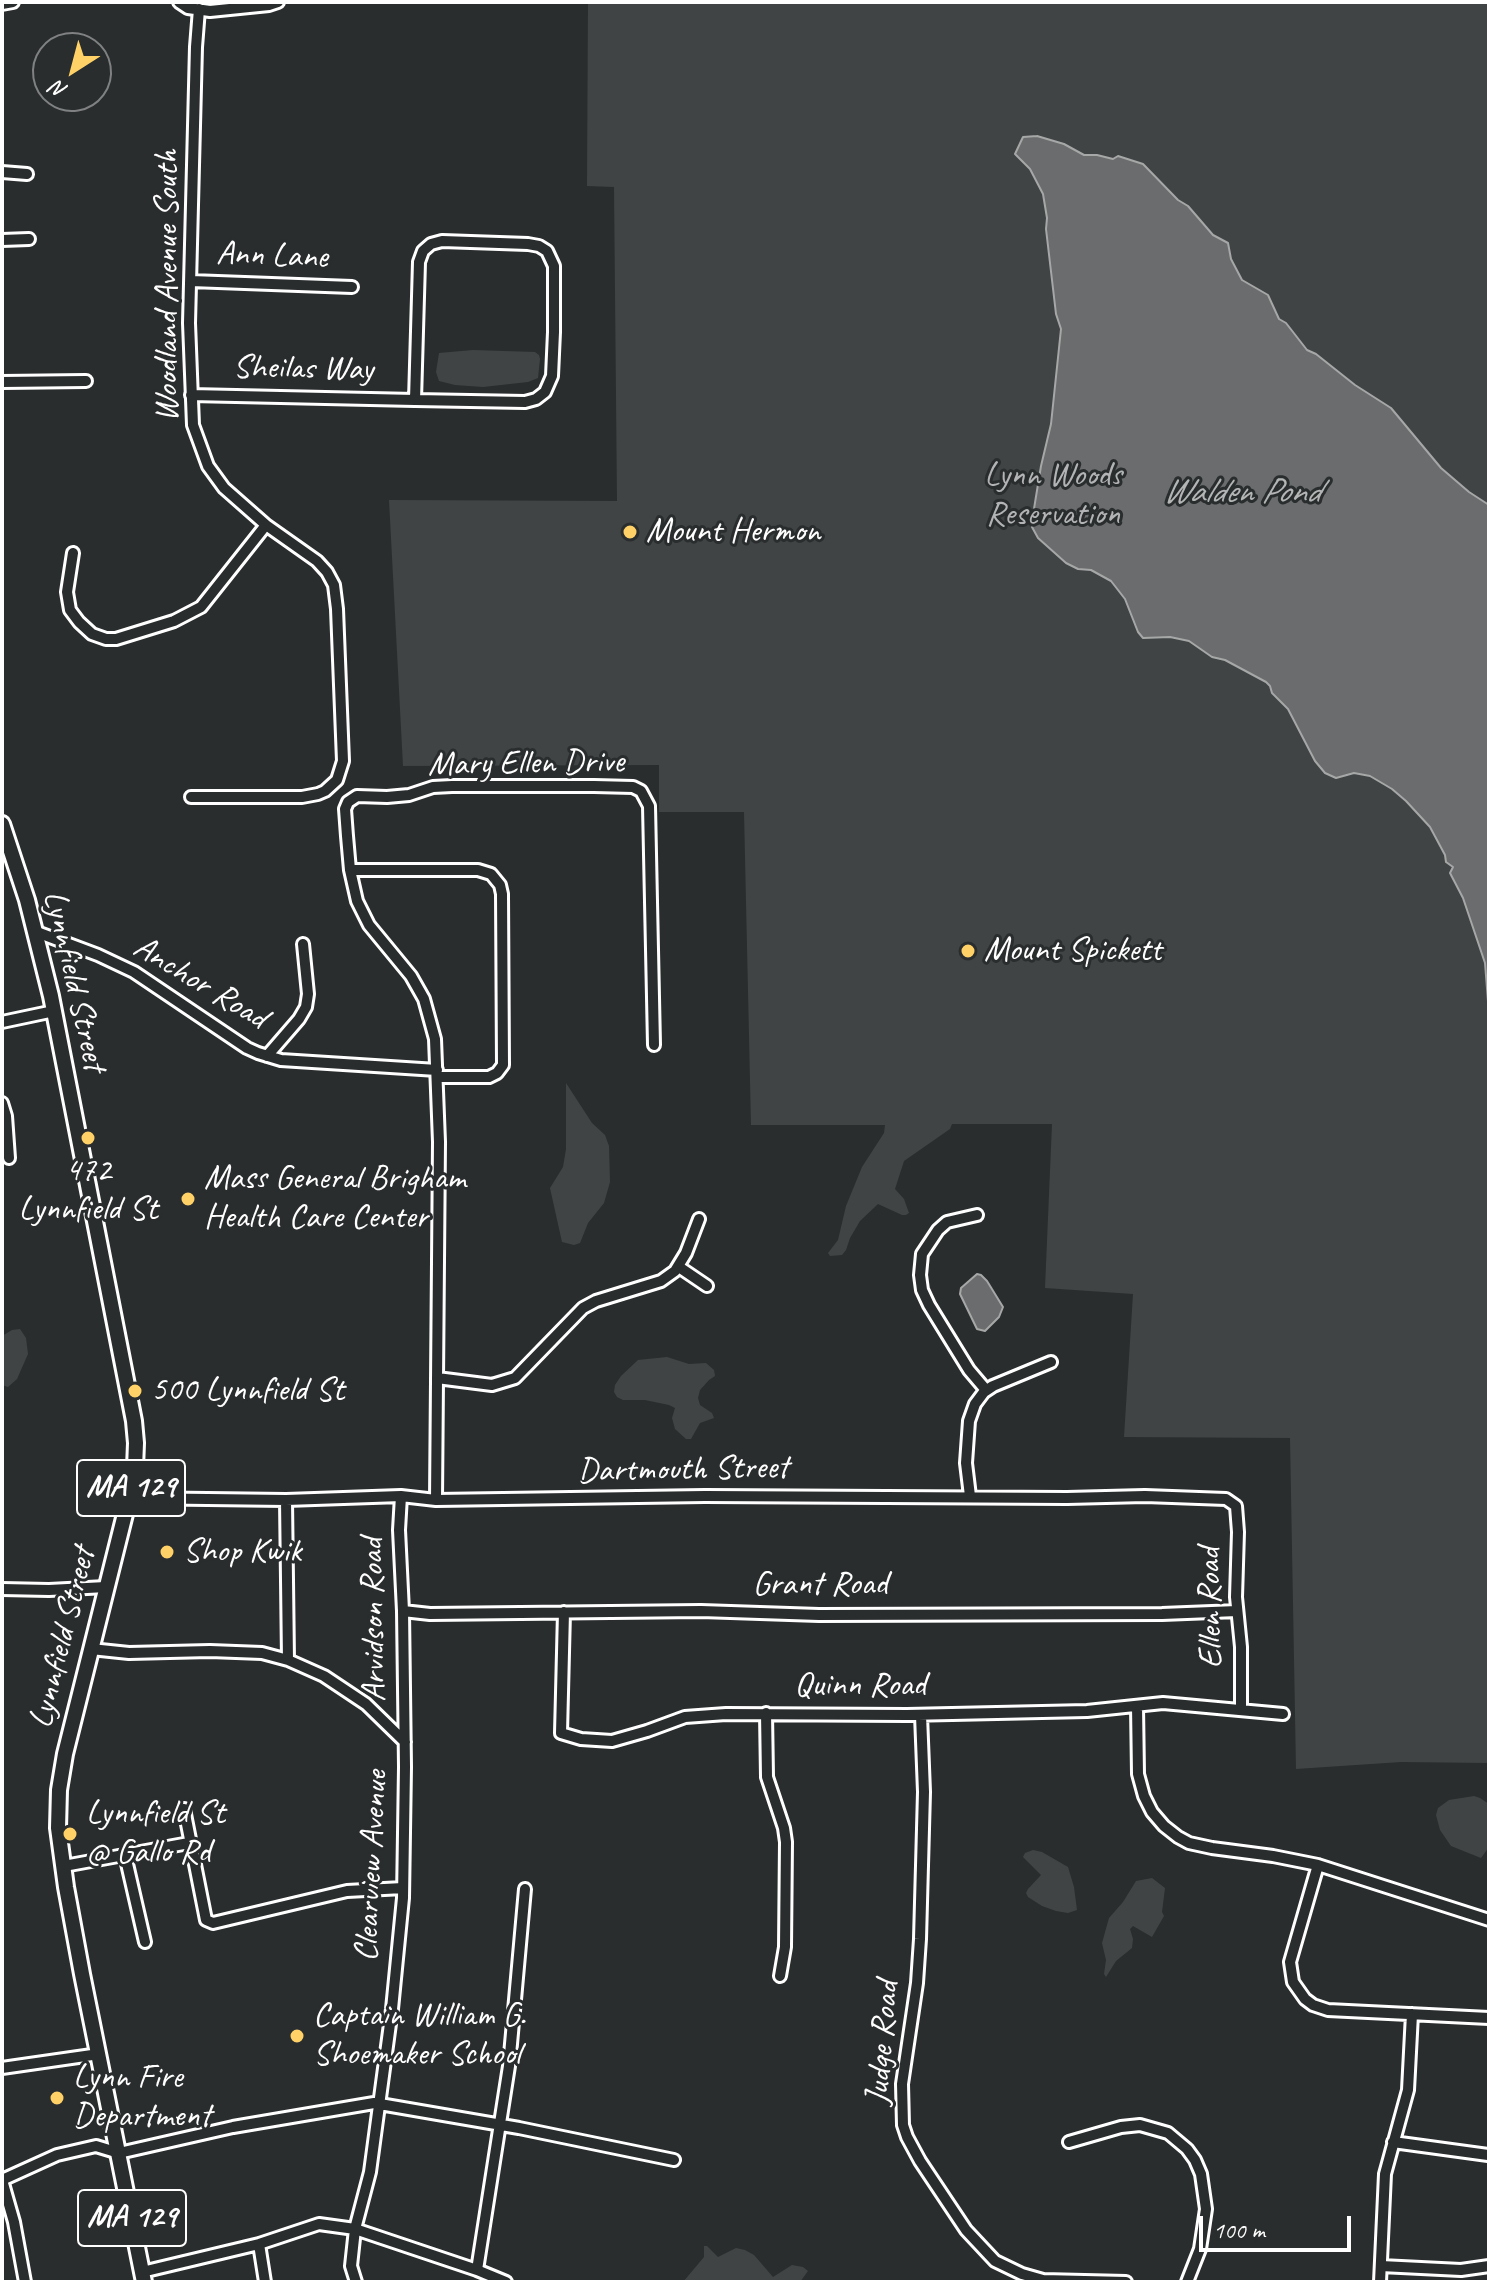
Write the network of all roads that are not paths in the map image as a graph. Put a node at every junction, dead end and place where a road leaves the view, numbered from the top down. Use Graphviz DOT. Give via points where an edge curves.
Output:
graph roads {
  1 [pos="13,2"];
  2 [pos="179,2"];
  3 [pos="274,3"];
  4 [pos="2,4"];
  5 [pos="199,9"];
  6 [pos="2,172"];
  7 [pos="27,174"];
  8 [pos="29,239"];
  9 [pos="2,240"];
  10 [pos="191,281"];
  11 [pos="352,287"];
  12 [pos="86,381"];
  13 [pos="2,382"];
  14 [pos="191,395"];
  15 [pos="415,400"];
  16 [pos="266,525"];
  17 [pos="73,553"];
  18 [pos="191,797"];
  19 [pos="2,824"];
  20 [pos="5,845"];
  21 [pos="350,870"];
  22 [pos="34,931"];
  23 [pos="303,944"];
  24 [pos="54,1011"];
  25 [pos="2,1022"];
  26 [pos="654,1045"];
  27 [pos="267,1056"];
  28 [pos="437,1074"];
  29 [pos="2,1103"];
  30 [pos="4,1116"];
  31 [pos="9,1158"];
  32 [pos="977,1215"];
  33 [pos="699,1219"];
  34 [pos="679,1267"];
  35 [pos="707,1286"];
  36 [pos="1051,1362"];
  37 [pos="437,1378"];
  38 [pos="986,1390"];
  39 [pos="401,1496"];
  40 [pos="970,1496"];
  41 [pos="129,1498"];
  42 [pos="286,1500"];
  43 [pos="436,1500"];
  44 [pos="1236,1506"];
  45 [pos="106,1587"];
  46 [pos="2,1589"];
  47 [pos="403,1611"];
  48 [pos="1237,1611"];
  49 [pos="564,1612"];
  50 [pos="91,1649"];
  51 [pos="288,1660"];
  52 [pos="1137,1706"];
  53 [pos="1241,1709"];
  54 [pos="766,1713"];
  55 [pos="1283,1714"];
  56 [pos="921,1715"];
  57 [pos="405,1742"];
  58 [pos="184,1809"];
  59 [pos="189,1843"];
  60 [pos="125,1855"];
  61 [pos="1318,1865"];
  62 [pos="64,1866"];
  63 [pos="403,1888"];
  64 [pos="525,1889"];
  65 [pos="1489,1920"];
  66 [pos="145,1942"];
  67 [pos="780,1976"];
  68 [pos="1412,2014"];
  69 [pos="1489,2018"];
  70 [pos="99,2054"];
  71 [pos="2,2068"];
  72 [pos="379,2103"];
  73 [pos="501,2125"];
  74 [pos="1069,2142"];
  75 [pos="1393,2142"];
  76 [pos="119,2153"];
  77 [pos="1488,2155"];
  78 [pos="674,2160"];
  79 [pos="2,2180"];
  80 [pos="355,2229"];
  81 [pos="259,2244"];
  82 [pos="1381,2266"];
  83 [pos="1489,2266"];
  84 [pos="477,2270"];
  85 [pos="143,2277"];
  86 [pos="25,2282"];
  87 [pos="265,2282"];
  88 [pos="356,2282"];
  89 [pos="506,2282"];
  90 [pos="1126,2282"];
  91 [pos="1187,2282"];
  92 [pos="1380,2282"];
  1 -- 4 [label="street"];
  2 -- 5 [label="street"];
  3 -- 5 [label="street"];
  5 -- 10 [label="street, Woodland Avenue South"];
  6 -- 7 [label="street"];
  8 -- 9 [label="street"];
  10 -- 11 [label="street, Ann Lane"];
  10 -- 14 [label="street, Woodland Avenue South"];
  12 -- 13 [label="street"];
  14 -- 15 [label="street, Sheilas Way"];
  14 -- 16 [label="street, Woodland Avenue South" via="195,433 208,466"];
  15 -- 15 [label="street, Sheilas Way" via="525,402 545,392 552,376 554,332 554,266 547,251 528,244 456,241 426,247 419,262"];
  16 -- 17 [label="street" via="201,607 116,639 87,631 70,610"];
  16 -- 18 [label="street, Woodland Avenue South" via="323,566 335,591 340,774 330,788 302,797"];
  19 -- 20 [label="main road, Lynnfield Street / MA 129"];
  20 -- 22 [label="main road, Lynnfield Street / MA 129"];
  21 -- 26 [label="street, Mary Ellen Drive" via="345,812 357,796 401,796 440,786 607,786 641,791 649,806"];
  21 -- 28 [label="street" via="362,912 424,999 433,1026"];
  21 -- 28 [label="street, Anchor Road" via="478,870 491,874 500,885 503,1065 489,1077"];
  22 -- 24 [label="main road, Lynnfield Street / MA 129"];
  22 -- 27 [label="street, Anchor Road" via="134,972"];
  23 -- 27 [label="street" via="306,1007"];
  24 -- 25 [label="street"];
  24 -- 41 [label="main road, Lynnfield Street / MA 129" via="134,1421 135,1468"];
  27 -- 28 [label="street, Anchor Road"];
  28 -- 37 [label="street"];
  29 -- 30 [label="street"];
  30 -- 31 [label="street"];
  32 -- 38 [label="street" via="947,1222 938,1230 922,1254 920,1275 929,1305"];
  33 -- 34 [label="street"];
  34 -- 35 [label="street"];
  34 -- 37 [label="street" via="661,1281 583,1308 515,1378 492,1385"];
  36 -- 38 [label="street"];
  37 -- 43 [label="street"];
  38 -- 40 [label="street" via="969,1421"];
  39 -- 42 [label="street, Dartmouth Street"];
  39 -- 43 [label="street, Dartmouth Street"];
  39 -- 47 [label="street, Arvidson Road"];
  40 -- 43 [label="street, Dartmouth Street"];
  40 -- 44 [label="street, Dartmouth Street" via="1200,1497 1226,1499"];
  41 -- 42 [label="street, Dartmouth Street"];
  41 -- 45 [label="main road, Lynnfield Street / MA 129"];
  42 -- 51 [label="street"];
  44 -- 48 [label="street, Ellen Road"];
  45 -- 46 [label="street"];
  45 -- 50 [label="main road, Lynnfield Street / MA 129"];
  47 -- 49 [label="street, Grant Road"];
  47 -- 57 [label="street, Arvidson Road"];
  48 -- 49 [label="street, Grant Road"];
  48 -- 53 [label="street, Ellen Road"];
  49 -- 54 [label="street, Quinn Road" via="561,1733 612,1741 685,1717"];
  50 -- 51 [label="street" via="262,1653"];
  50 -- 62 [label="main road, Lynnfield Street / MA 129" via="59,1790"];
  51 -- 57 [label="street" via="366,1704"];
  52 -- 53 [label="street, Quinn Road"];
  52 -- 56 [label="street, Quinn Road"];
  52 -- 61 [label="street" via="1138,1774 1152,1812 1164,1826 1189,1843"];
  53 -- 55 [label="street, Quinn Road"];
  54 -- 56 [label="street, Quinn Road"];
  54 -- 67 [label="street" via="767,1777 786,1842"];
  56 -- 90 [label="street, Judge Road" via="920,1939 902,2084 907,2137 966,2230 995,2261 1043,2280"];
  57 -- 63 [label="street, Clearview Avenue"];
  58 -- 59 [label="street"];
  59 -- 60 [label="street"];
  59 -- 63 [label="street" via="206,1920 213,1923 347,1891"];
  60 -- 62 [label="street"];
  60 -- 66 [label="street"];
  61 -- 65 [label="street"];
  61 -- 68 [label="street" via="1290,1959 1298,1991 1328,2010"];
  62 -- 70 [label="main road, Lynnfield Street / MA 129"];
  63 -- 72 [label="street, Clearview Avenue"];
  64 -- 73 [label="street"];
  68 -- 69 [label="street"];
  68 -- 75 [label="street" via="1408,2090"];
  70 -- 71 [label="street"];
  70 -- 76 [label="main road, Lynnfield Street / MA 129"];
  72 -- 73 [label="street"];
  72 -- 76 [label="street" via="248,2124"];
  72 -- 80 [label="street, Clearview Avenue" via="370,2172"];
  73 -- 78 [label="street"];
  73 -- 84 [label="street"];
  74 -- 91 [label="street" via="1140,2125 1168,2133 1187,2149 1201,2174 1206,2209 1200,2249"];
  75 -- 77 [label="street"];
  75 -- 82 [label="street" via="1385,2174"];
  76 -- 79 [label="street" via="96,2146 57,2155"];
  76 -- 85 [label="main road, Lynnfield Street / MA 129"];
  79 -- 86 [label="street"];
  80 -- 81 [label="street" via="319,2224"];
  80 -- 84 [label="street"];
  80 -- 88 [label="street, Clearview Avenue" via="351,2266"];
  81 -- 85 [label="street"];
  81 -- 87 [label="street"];
  82 -- 83 [label="street"];
  82 -- 92 [label="street"];
  84 -- 89 [label="street"];
}
